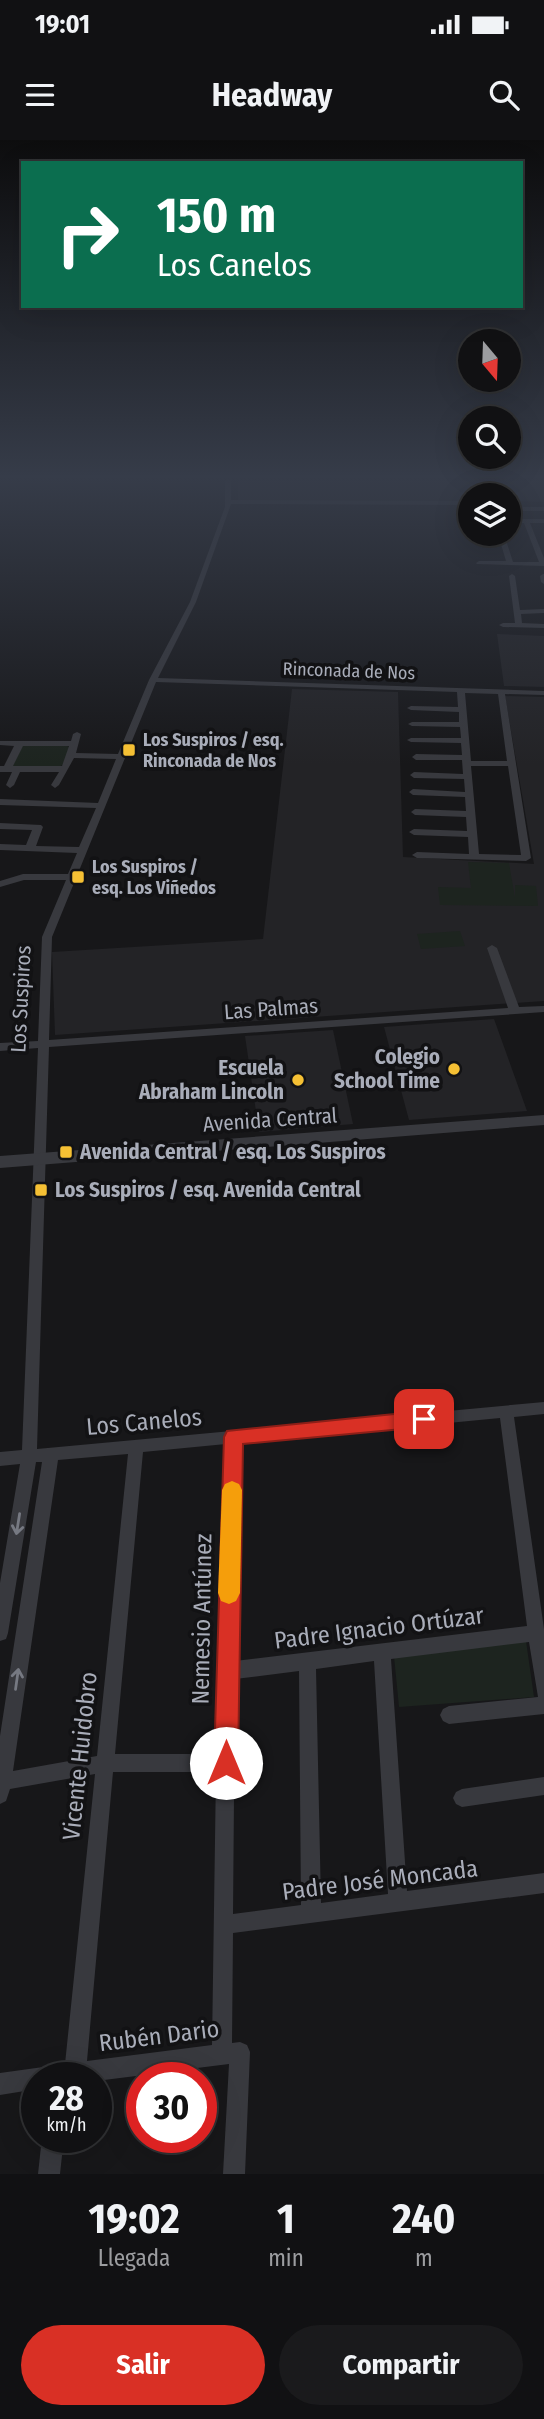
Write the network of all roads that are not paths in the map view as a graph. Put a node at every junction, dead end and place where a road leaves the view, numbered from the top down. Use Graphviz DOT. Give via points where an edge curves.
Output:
graph roads {
  1 [pos="202,575"];
  2 [pos="512,576"];
  3 [pos="544,611"];
  4 [pos="519,612"];
  5 [pos="503,625"];
  6 [pos="519,625"];
  7 [pos="544,626"];
  8 [pos="153,680"];
  9 [pos="461,690"];
  10 [pos="501,691"];
  11 [pos="544,693"];
  12 [pos="411,708"];
  13 [pos="462,710"];
  14 [pos="412,724"];
  15 [pos="463,725"];
  16 [pos="77,734"];
  17 [pos="411,740"];
  18 [pos="464,741"];
  19 [pos="0,743"];
  20 [pos="20,743"];
  21 [pos="74,744"];
  22 [pos="416,757"];
  23 [pos="121,760"];
  24 [pos="467,761"];
  25 [pos="68,762"];
  26 [pos="511,764"];
  27 [pos="8,769"];
  28 [pos="414,775"];
  29 [pos="468,777"];
  30 [pos="10,785"];
  31 [pos="55,785"];
  32 [pos="413,792"];
  33 [pos="470,795"];
  34 [pos="0,802"];
  35 [pos="101,806"];
  36 [pos="415,813"];
  37 [pos="471,814"];
  38 [pos="0,826"];
  39 [pos="414,832"];
  40 [pos="472,834"];
  41 [pos="0,847"];
  42 [pos="30,848"];
  43 [pos="82,850"];
  44 [pos="417,855"];
  45 [pos="474,856"];
  46 [pos="69,881"];
  47 [pos="0,884"];
  48 [pos="492,948"];
  49 [pos="544,1009"];
  50 [pos="515,1011"];
  51 [pos="42,1044"];
  52 [pos="0,1047"];
  53 [pos="544,1120"];
  54 [pos="37,1159"];
  55 [pos="0,1161"];
  56 [pos="544,1408"];
  57 [pos="506,1411"];
  58 [pos="234,1437"];
  59 [pos="136,1445"];
  60 [pos="51,1454"];
  61 [pos="29,1456"];
  62 [pos="0,1459"];
  63 [pos="0,1633"];
  64 [pos="537,1633"];
  65 [pos="382,1652"];
  66 [pos="307,1662"];
  67 [pos="226,1671"];
  68 [pos="544,1691"];
  69 [pos="544,1705"];
  70 [pos="449,1715"];
  71 [pos="106,1763"];
  72 [pos="226,1763"];
  73 [pos="1,1786"];
  74 [pos="544,1786"];
  75 [pos="462,1798"];
  76 [pos="544,1883"];
  77 [pos="398,1902"];
  78 [pos="311,1913"];
  79 [pos="223,1925"];
  80 [pos="231,2053"];
  81 [pos="62,2062"];
  82 [pos="197,2062"];
  83 [pos="21,2081"];
  84 [pos="0,2084"];
  85 [pos="51,2153"];
  86 [pos="49,2174"];
  87 [pos="234,2174"];
  1 -- 8 [label="street, Los Suspiros"];
  2 -- 4 [label="street"];
  3 -- 4 [label="street"];
  4 -- 6 [label="street"];
  5 -- 6 [label="street"];
  6 -- 7 [label="street"];
  8 -- 9 [label="street, Rinconada de Nos"];
  8 -- 23 [label="street, Los Suspiros"];
  9 -- 10 [label="street, Rinconada de Nos"];
  9 -- 13 [label="street"];
  10 -- 11 [label="street, Rinconada de Nos"];
  10 -- 26 [label="street"];
  12 -- 13 [label="street"];
  13 -- 15 [label="street"];
  14 -- 15 [label="street"];
  15 -- 18 [label="street"];
  16 -- 21 [label="street"];
  17 -- 18 [label="street"];
  18 -- 24 [label="street"];
  19 -- 20 [label="street"];
  20 -- 21 [label="street"];
  20 -- 27 [label="street"];
  21 -- 25 [label="street"];
  22 -- 24 [label="street"];
  23 -- 25 [label="street"];
  23 -- 35 [label="street, Los Suspiros"];
  24 -- 26 [label="street"];
  24 -- 29 [label="street"];
  25 -- 27 [label="street"];
  25 -- 31 [label="street"];
  26 -- 45 [label="street" via="526,858"];
  27 -- 30 [label="street"];
  28 -- 29 [label="street"];
  29 -- 33 [label="street"];
  32 -- 33 [label="street"];
  33 -- 37 [label="street"];
  34 -- 35 [label="street"];
  35 -- 43 [label="street, Los Suspiros"];
  36 -- 37 [label="street"];
  37 -- 40 [label="street"];
  38 -- 42 [label="street" via="38,827"];
  39 -- 40 [label="street"];
  40 -- 45 [label="street"];
  41 -- 42 [label="street"];
  42 -- 43 [label="street"];
  43 -- 46 [label="street, Los Suspiros"];
  44 -- 45 [label="street"];
  46 -- 47 [label="street"];
  46 -- 51 [label="street, Los Suspiros" via="45,946"];
  48 -- 50 [label="street"];
  49 -- 50 [label="street, Las Palmas"];
  50 -- 51 [label="street, Las Palmas"];
  51 -- 52 [label="street, Las Palmas"];
  51 -- 54 [label="street, Los Suspiros"];
  53 -- 54 [label="street, Avenida Central"];
  54 -- 55 [label="street, Avenida Central"];
  54 -- 61 [label="street, Los Suspiros"];
  56 -- 57 [label="street, Los Canelos"];
  57 -- 58 [label="street, Los Canelos"];
  57 -- 64 [label="street"];
  58 -- 59 [label="street, Los Canelos"];
  58 -- 67 [label="street, Nemesio Antúnez"];
  59 -- 60 [label="street, Los Canelos"];
  59 -- 71 [label="street, Vicente Huidobro"];
  60 -- 61 [label="street, Los Canelos"];
  73 -- 60 [label="street, one-way"];
  61 -- 62 [label="street, Los Canelos"];
  61 -- 63 [label="street, Los Suspiros, one-way"];
  64 -- 65 [label="street, Padre Ignacio Ortúzar"];
  64 -- 68 [label="street"];
  65 -- 66 [label="street, Padre Ignacio Ortúzar"];
  65 -- 77 [label="street"];
  66 -- 67 [label="street, Padre Ignacio Ortúzar"];
  66 -- 78 [label="street"];
  67 -- 72 [label="street, Nemesio Antúnez"];
  69 -- 70 [label="street"];
  71 -- 72 [label="street"];
  71 -- 73 [label="street"];
  71 -- 81 [label="street, Vicente Huidobro"];
  72 -- 79 [label="street, Nemesio Antúnez"];
  74 -- 75 [label="street"];
  76 -- 77 [label="street, Padre José Moncada"];
  77 -- 78 [label="street, Padre José Moncada"];
  78 -- 79 [label="street, Padre José Moncada"];
  79 -- 80 [label="street, Nemesio Antúnez"];
  80 -- 82 [label="street, Rubén Dario"];
  80 -- 87 [label="street, Nemesio Antúnez"];
  83 -- 84 [label="street"];
  85 -- 86 [label="street"];
}
